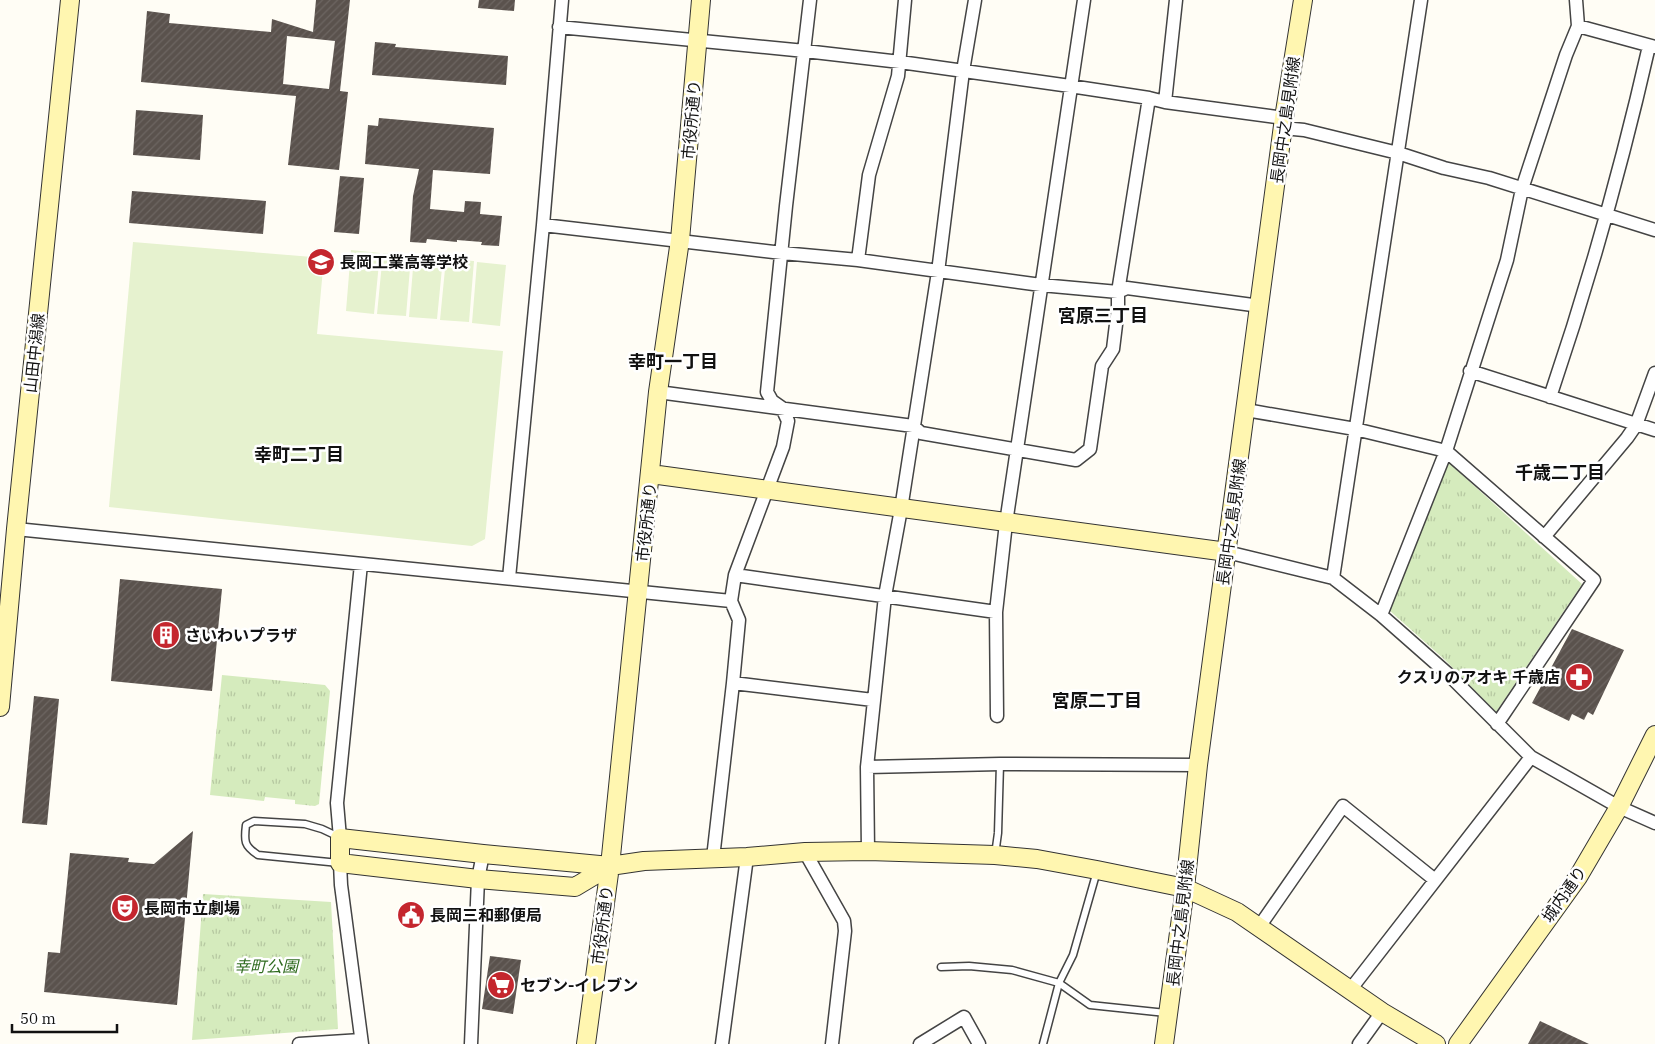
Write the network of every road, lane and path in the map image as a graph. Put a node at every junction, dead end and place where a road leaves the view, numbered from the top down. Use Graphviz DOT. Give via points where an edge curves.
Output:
graph roads {
  1 [pos="70,0"];
  2 [pos="562,0"];
  3 [pos="702,0"];
  4 [pos="810,0"];
  5 [pos="905,0"];
  6 [pos="975,0"];
  7 [pos="1084,0"];
  8 [pos="1176,0"];
  9 [pos="1303,0"];
  10 [pos="1421,0"];
  11 [pos="1576,0"];
  12 [pos="1578,26"];
  13 [pos="559,27"];
  14 [pos="698,41"];
  15 [pos="1652,47"];
  16 [pos="805,51"];
  17 [pos="900,62"];
  18 [pos="963,71"];
  19 [pos="1070,86"];
  20 [pos="1149,98"];
  21 [pos="1165,102"];
  22 [pos="1284,123"];
  23 [pos="1398,153"];
  24 [pos="1522,189"];
  25 [pos="1606,216"];
  26 [pos="543,225"];
  27 [pos="1655,230"];
  28 [pos="680,240"];
  29 [pos="782,253"];
  30 [pos="858,260"];
  31 [pos="938,272"];
  32 [pos="1041,285"];
  33 [pos="1118,292"];
  34 [pos="1260,306"];
  35 [pos="1470,371"];
  36 [pos="1655,373"];
  37 [pos="658,392"];
  38 [pos="1550,397"];
  39 [pos="782,408"];
  40 [pos="1246,410"];
  41 [pos="1636,424"];
  42 [pos="913,426"];
  43 [pos="1355,429"];
  44 [pos="1655,430"];
  45 [pos="1018,451"];
  46 [pos="1446,451"];
  47 [pos="651,474"];
  48 [pos="767,490"];
  49 [pos="901,509"];
  50 [pos="1006,523"];
  51 [pos="16,529"];
  52 [pos="1544,537"];
  53 [pos="1227,552"];
  54 [pos="361,564"];
  55 [pos="736,575"];
  56 [pos="509,578"];
  57 [pos="1334,578"];
  58 [pos="638,591"];
  59 [pos="885,596"];
  60 [pos="731,601"];
  61 [pos="996,612"];
  62 [pos="1381,615"];
  63 [pos="733,683"];
  64 [pos="873,700"];
  65 [pos="0,707"];
  66 [pos="997,716"];
  67 [pos="1498,724"];
  68 [pos="1655,735"];
  69 [pos="1531,757"];
  70 [pos="1000,764"];
  71 [pos="1198,765"];
  72 [pos="866,767"];
  73 [pos="1619,807"];
  74 [pos="1655,823"];
  75 [pos="340,838"];
  76 [pos="868,851"];
  77 [pos="805,852"];
  78 [pos="483,854"];
  79 [pos="995,855"];
  80 [pos="747,856"];
  81 [pos="713,858"];
  82 [pos="340,863"];
  83 [pos="610,866"];
  84 [pos="1097,870"];
  85 [pos="478,879"];
  86 [pos="1435,880"];
  87 [pos="1185,888"];
  88 [pos="1260,927"];
  89 [pos="941,967"];
  90 [pos="1059,983"];
  91 [pos="1350,990"];
  92 [pos="1382,1012"];
  93 [pos="1168,1014"];
  94 [pos="362,1042"];
  95 [pos="299,1044"];
  96 [pos="471,1044"];
  97 [pos="586,1044"];
  98 [pos="722,1044"];
  99 [pos="832,1044"];
  100 [pos="920,1044"];
  101 [pos="979,1044"];
  102 [pos="1043,1044"];
  103 [pos="1164,1044"];
  104 [pos="1359,1044"];
  105 [pos="1436,1044"];
  106 [pos="1458,1044"];
  1 -- 51 [label="street, 山田中潟線"];
  2 -- 13 [label="street"];
  3 -- 14 [label="street, 市役所通り"];
  4 -- 16 [label="street"];
  5 -- 17 [label="street"];
  6 -- 18 [label="street"];
  7 -- 19 [label="street"];
  8 -- 21 [label="street"];
  9 -- 22 [label="street, 長岡中之島見附線"];
  10 -- 23 [label="street"];
  11 -- 12 [label="street"];
  12 -- 15 [label="street"];
  12 -- 24 [label="street"];
  13 -- 14 [label="street"];
  13 -- 26 [label="street"];
  14 -- 16 [label="street"];
  14 -- 28 [label="street, 市役所通り"];
  15 -- 25 [label="street"];
  16 -- 17 [label="street"];
  16 -- 29 [label="street"];
  17 -- 18 [label="street"];
  17 -- 30 [label="street" via="869,175"];
  18 -- 19 [label="street"];
  18 -- 31 [label="street"];
  19 -- 20 [label="street"];
  19 -- 32 [label="street"];
  20 -- 21 [label="street"];
  20 -- 33 [label="street"];
  21 -- 22 [label="street"];
  22 -- 23 [label="street"];
  22 -- 34 [label="street, 長岡中之島見附線"];
  23 -- 24 [label="street"];
  23 -- 43 [label="street"];
  24 -- 25 [label="street"];
  24 -- 35 [label="street" via="1506,260"];
  25 -- 27 [label="street"];
  25 -- 38 [label="street"];
  26 -- 28 [label="street"];
  26 -- 56 [label="street"];
  28 -- 29 [label="street"];
  28 -- 37 [label="street, 市役所通り"];
  29 -- 30 [label="street"];
  29 -- 39 [label="street" via="767,392 772,401"];
  30 -- 31 [label="street"];
  31 -- 32 [label="street"];
  31 -- 42 [label="street"];
  32 -- 33 [label="street"];
  32 -- 45 [label="street"];
  33 -- 34 [label="street" via="1127,288"];
  33 -- 45 [label="street" via="1113,349 1102,366 1090,449 1076,460"];
  34 -- 40 [label="street, 長岡中之島見附線"];
  35 -- 38 [label="street"];
  35 -- 46 [label="street"];
  36 -- 41 [label="street"];
  37 -- 39 [label="street"];
  37 -- 47 [label="street, 市役所通り"];
  38 -- 41 [label="street"];
  39 -- 42 [label="street"];
  39 -- 48 [label="street" via="788,421 783,447"];
  40 -- 43 [label="street"];
  40 -- 53 [label="street, 長岡中之島見附線"];
  41 -- 44 [label="street"];
  41 -- 52 [label="street"];
  42 -- 45 [label="street" via="921,433"];
  42 -- 49 [label="street"];
  43 -- 46 [label="street"];
  43 -- 57 [label="street"];
  45 -- 50 [label="street"];
  46 -- 52 [label="street"];
  46 -- 62 [label="street"];
  47 -- 48 [label="street"];
  47 -- 58 [label="street, 市役所通り"];
  48 -- 49 [label="street"];
  48 -- 55 [label="street"];
  49 -- 50 [label="street"];
  49 -- 59 [label="street"];
  50 -- 53 [label="street"];
  50 -- 61 [label="street"];
  51 -- 54 [label="street"];
  51 -- 65 [label="street, 山田中潟線"];
  52 -- 67 [label="street" via="1594,580"];
  53 -- 57 [label="street"];
  53 -- 71 [label="street, 長岡中之島見附線"];
  54 -- 56 [label="street"];
  54 -- 75 [label="street" via="337,803"];
  55 -- 59 [label="street"];
  55 -- 60 [label="street"];
  56 -- 58 [label="street"];
  57 -- 62 [label="street"];
  58 -- 60 [label="street"];
  58 -- 83 [label="street, 市役所通り"];
  59 -- 61 [label="street"];
  59 -- 64 [label="street"];
  60 -- 63 [label="street" via="739,620"];
  61 -- 66 [label="street"];
  62 -- 67 [label="street" via="1448,674"];
  63 -- 64 [label="street"];
  63 -- 81 [label="street"];
  64 -- 72 [label="street"];
  67 -- 69 [label="street"];
  68 -- 73 [label="street, 城内通り"];
  69 -- 73 [label="street"];
  69 -- 86 [label="street"];
  70 -- 71 [label="street"];
  70 -- 72 [label="street"];
  70 -- 79 [label="lane"];
  71 -- 87 [label="street, 長岡中之島見附線"];
  72 -- 76 [label="street"];
  73 -- 74 [label="street"];
  73 -- 106 [label="street, 城内通り" via="1578,877"];
  75 -- 78 [label="street"];
  75 -- 82 [label="street"];
  75 -- 82 [label="lane" via="306,824 254,821 246,825 244,839 258,855"];
  76 -- 77 [label="street"];
  76 -- 79 [label="street"];
  77 -- 80 [label="street"];
  77 -- 99 [label="street" via="844,921"];
  78 -- 83 [label="street"];
  78 -- 85 [label="street"];
  79 -- 84 [label="street"];
  80 -- 81 [label="street"];
  80 -- 98 [label="street"];
  81 -- 83 [label="street"];
  82 -- 85 [label="street"];
  82 -- 94 [label="street"];
  83 -- 85 [label="street" via="575,887"];
  83 -- 97 [label="street, 市役所通り"];
  84 -- 87 [label="street"];
  84 -- 90 [label="lane" via="1073,955"];
  85 -- 96 [label="street"];
  86 -- 88 [label="street" via="1343,806"];
  86 -- 91 [label="street"];
  87 -- 88 [label="street" via="1237,912"];
  87 -- 93 [label="street, 長岡中之島見附線"];
  88 -- 91 [label="street"];
  89 -- 90 [label="lane" via="1012,970"];
  90 -- 93 [label="lane" via="1090,1005"];
  90 -- 102 [label="lane"];
  91 -- 92 [label="street"];
  92 -- 104 [label="street"];
  92 -- 105 [label="street"];
  93 -- 103 [label="street, 長岡中之島見附線"];
  94 -- 95 [label="street"];
  100 -- 101 [label="street" via="964,1017"];
}
